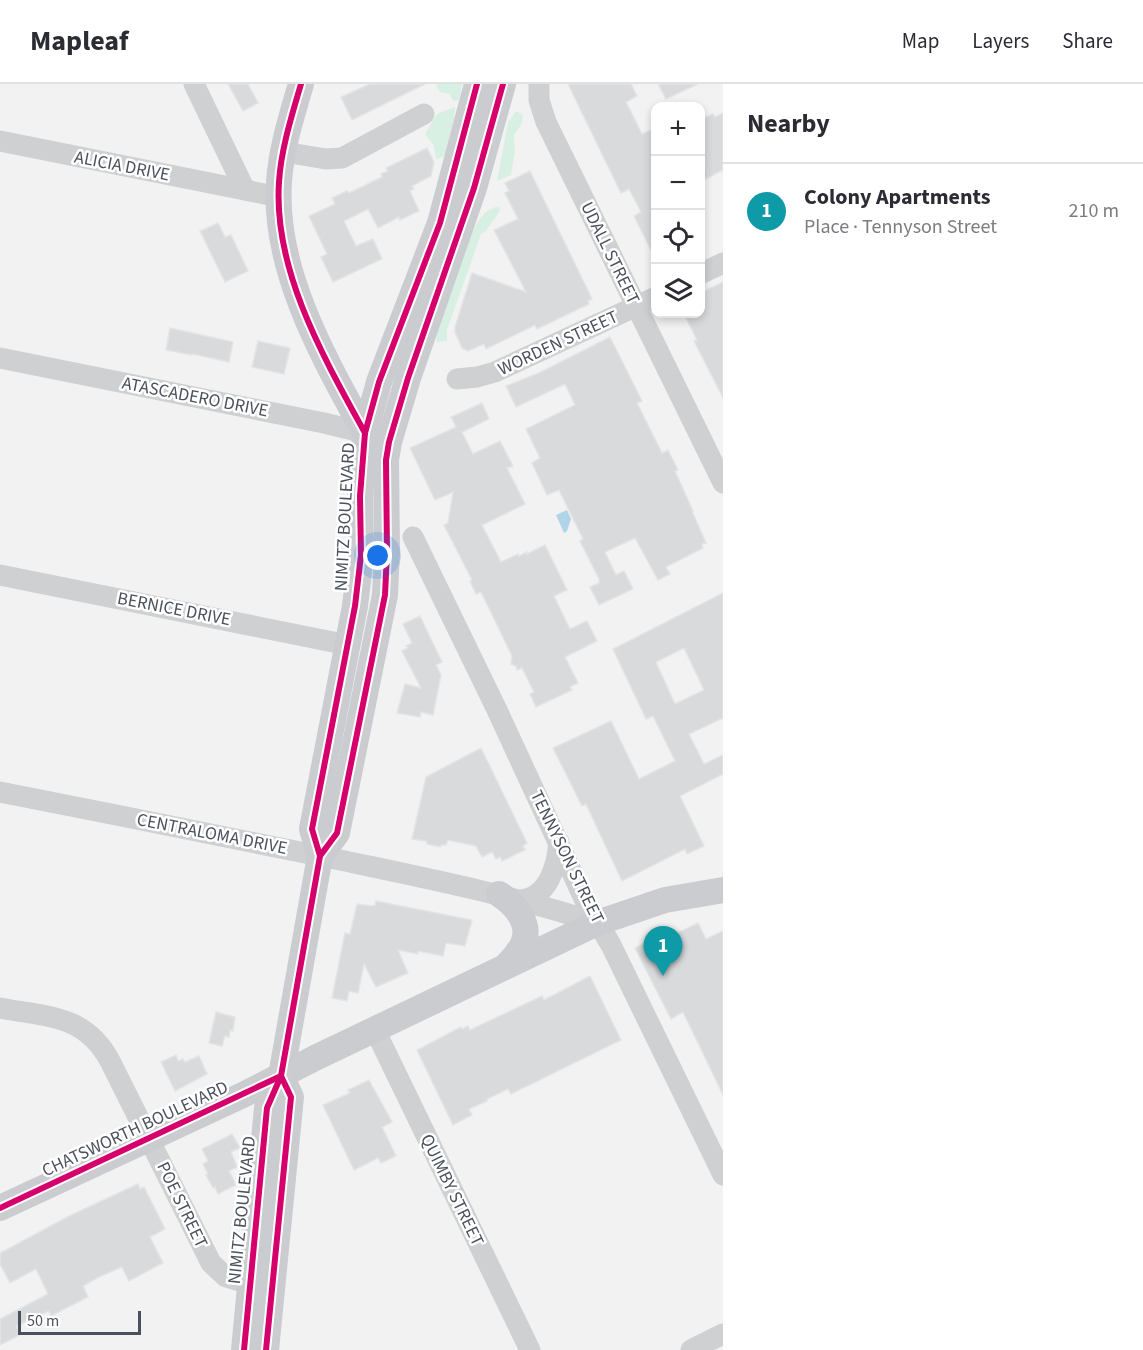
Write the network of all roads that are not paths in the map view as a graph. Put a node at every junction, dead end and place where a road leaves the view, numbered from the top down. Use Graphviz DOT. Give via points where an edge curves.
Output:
graph roads {
  1 [pos="194,84"];
  2 [pos="301,84"];
  3 [pos="477,84"];
  4 [pos="503,84"];
  5 [pos="539,84"];
  6 [pos="424,114"];
  7 [pos="0,141"];
  8 [pos="284,152"];
  9 [pos="245,190"];
  10 [pos="279,197"];
  11 [pos="723,263"];
  12 [pos="705,272"];
  13 [pos="646,301"];
  14 [pos="0,358"];
  15 [pos="457,379"];
  16 [pos="365,433"];
  17 [pos="389,442"];
  18 [pos="723,483"];
  19 [pos="413,537"];
  20 [pos="0,575"];
  21 [pos="348,645"];
  22 [pos="0,792"];
  23 [pos="559,841"];
  24 [pos="320,856"];
  25 [pos="723,890"];
  26 [pos="510,897"];
  27 [pos="597,923"];
  28 [pos="507,965"];
  29 [pos="0,1008"];
  30 [pos="375,1030"];
  31 [pos="281,1076"];
  32 [pos="150,1138"];
  33 [pos="723,1175"];
  34 [pos="0,1208"];
  35 [pos="249,1284"];
  36 [pos="723,1334"];
  37 [pos="244,1350"];
  38 [pos="266,1350"];
  39 [pos="530,1350"];
  40 [pos="691,1350"];
  1 -- 9 [label="street"];
  2 -- 8 [label="main road"];
  3 -- 16 [label="main road, NIMITZ BOULEVARD" via="440,223 379,382"];
  4 -- 17 [label="main road, NIMITZ BOULEVARD" via="474,188"];
  5 -- 13 [label="street, UDALL STREET" via="546,122"];
  6 -- 8 [label="street" via="342,158"];
  7 -- 9 [label="street, ALICIA DRIVE"];
  8 -- 10 [label="main road"];
  9 -- 10 [label="street"];
  10 -- 16 [label="main road" via="283,246 294,283 332,375"];
  11 -- 12 [label="street"];
  13 -- 15 [label="street, WORDEN STREET" via="495,372"];
  13 -- 18 [label="street, UDALL STREET"];
  14 -- 16 [label="street, ATASCADERO DRIVE"];
  16 -- 17 [label="main road, ATASCADERO DRIVE"];
  16 -- 21 [label="main road, NIMITZ BOULEVARD" via="359,574"];
  17 -- 24 [label="main road, NIMITZ BOULEVARD" via="381,619 337,833"];
  19 -- 23 [label="street, TENNYSON STREET"];
  20 -- 21 [label="street, BERNICE DRIVE"];
  21 -- 24 [label="main road, NIMITZ BOULEVARD" via="312,829"];
  22 -- 24 [label="street, CENTRALOMA DRIVE"];
  23 -- 26 [label="street" via="557,861 537,894"];
  23 -- 27 [label="street, TENNYSON STREET"];
  24 -- 26 [label="street, CENTRALOMA DRIVE"];
  24 -- 31 [label="main road, NIMITZ BOULEVARD"];
  25 -- 27 [label="main road, CHATSWORTH BOULEVARD" via="665,900"];
  26 -- 27 [label="street, CENTRALOMA DRIVE"];
  26 -- 28 [label="main road" via="520,914 525,938 522,948"];
  27 -- 28 [label="main road, CHATSWORTH BOULEVARD"];
  27 -- 33 [label="street, TENNYSON STREET"];
  28 -- 30 [label="main road, CHATSWORTH BOULEVARD"];
  29 -- 32 [label="street, POE STREET" via="70,1023 91,1034 106,1053"];
  30 -- 31 [label="main road, CHATSWORTH BOULEVARD"];
  30 -- 39 [label="street, QUIMBY STREET"];
  31 -- 32 [label="main road, CHATSWORTH BOULEVARD"];
  31 -- 35 [label="main road, NIMITZ BOULEVARD" via="267,1108"];
  31 -- 38 [label="main road, NIMITZ BOULEVARD" via="291,1097"];
  32 -- 34 [label="main road, CHATSWORTH BOULEVARD"];
  32 -- 35 [label="street, POE STREET" via="211,1263 226,1277"];
  35 -- 37 [label="main road, NIMITZ BOULEVARD"];
  36 -- 40 [label="street"];
}
